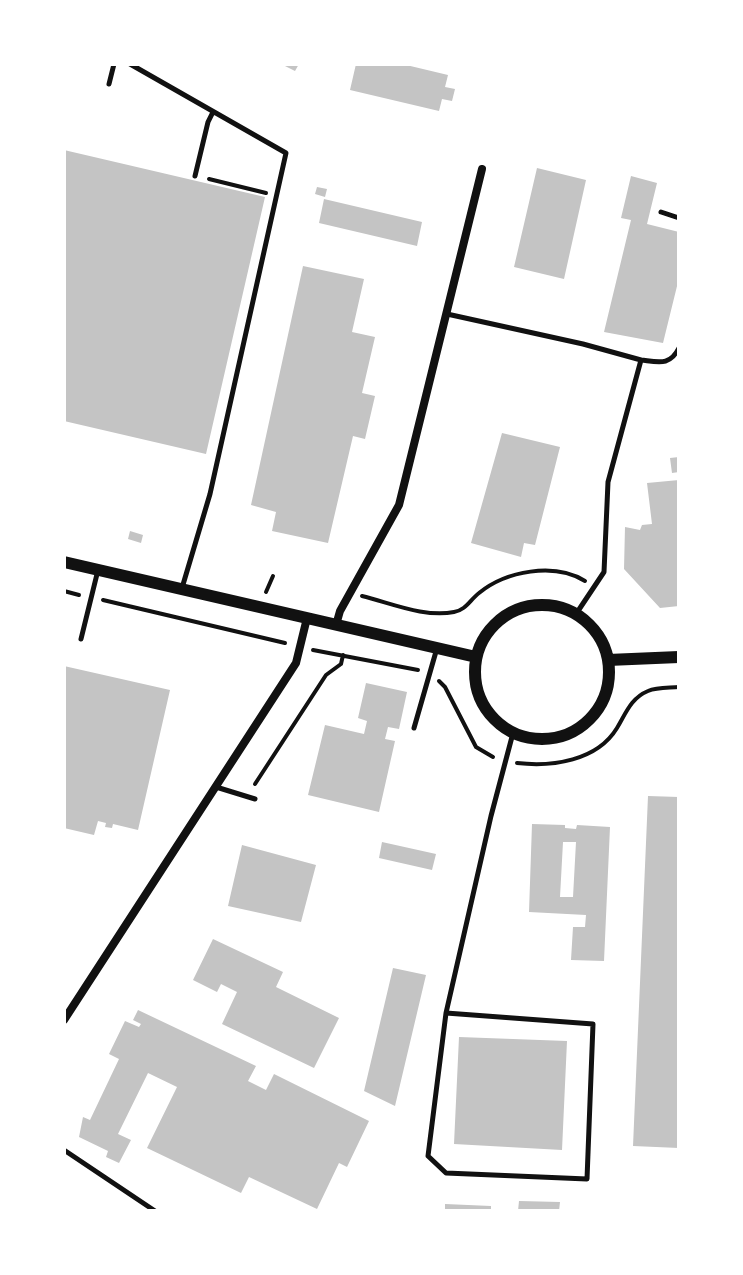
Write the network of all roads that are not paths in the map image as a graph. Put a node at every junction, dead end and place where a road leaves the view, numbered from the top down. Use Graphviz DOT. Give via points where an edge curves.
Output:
graph roads {
  1 [pos="114,64"];
  2 [pos="130,64"];
  3 [pos="109,84"];
  4 [pos="214,112"];
  5 [pos="482,169"];
  6 [pos="195,176"];
  7 [pos="661,212"];
  8 [pos="679,218"];
  9 [pos="447,314"];
  10 [pos="679,348"];
  11 [pos="641,360"];
  12 [pos="64,562"];
  13 [pos="98,570"];
  14 [pos="182,589"];
  15 [pos="576,614"];
  16 [pos="307,618"];
  17 [pos="336,625"];
  18 [pos="81,639"];
  19 [pos="437,648"];
  20 [pos="476,657"];
  21 [pos="679,657"];
  22 [pos="608,660"];
  23 [pos="414,728"];
  24 [pos="513,733"];
  25 [pos="215,786"];
  26 [pos="255,799"];
  27 [pos="446,1013"];
  28 [pos="64,1020"];
  29 [pos="64,1150"];
  30 [pos="155,1211"];
  1 -- 3 [label="lane"];
  2 -- 4 [label="lane"];
  4 -- 6 [label="lane"];
  4 -- 14 [label="lane" via="286,153 210,494"];
  5 -- 9 [label="street"];
  7 -- 8 [label="lane"];
  9 -- 11 [label="lane"];
  9 -- 17 [label="street" via="399,505"];
  10 -- 11 [label="lane" via="665,363"];
  11 -- 15 [label="lane" via="608,482 604,572"];
  12 -- 13 [label="street"];
  13 -- 14 [label="street"];
  13 -- 18 [label="lane"];
  14 -- 16 [label="street"];
  15 -- 20 [label="street" via="541,605 513,611 492,627"];
  15 -- 22 [label="street" via="591,626"];
  16 -- 17 [label="street"];
  16 -- 25 [label="street" via="296,663"];
  17 -- 19 [label="street"];
  19 -- 20 [label="street"];
  19 -- 23 [label="lane"];
  20 -- 24 [label="street" via="481,702"];
  21 -- 22 [label="street"];
  22 -- 24 [label="street" via="606,691 584,724 551,739"];
  24 -- 27 [label="lane"];
  25 -- 26 [label="lane"];
  25 -- 28 [label="street"];
  27 -- 27 [label="lane" via="593,1024 587,1179 446,1173 428,1156"];
  29 -- 30 [label="lane"];
}
